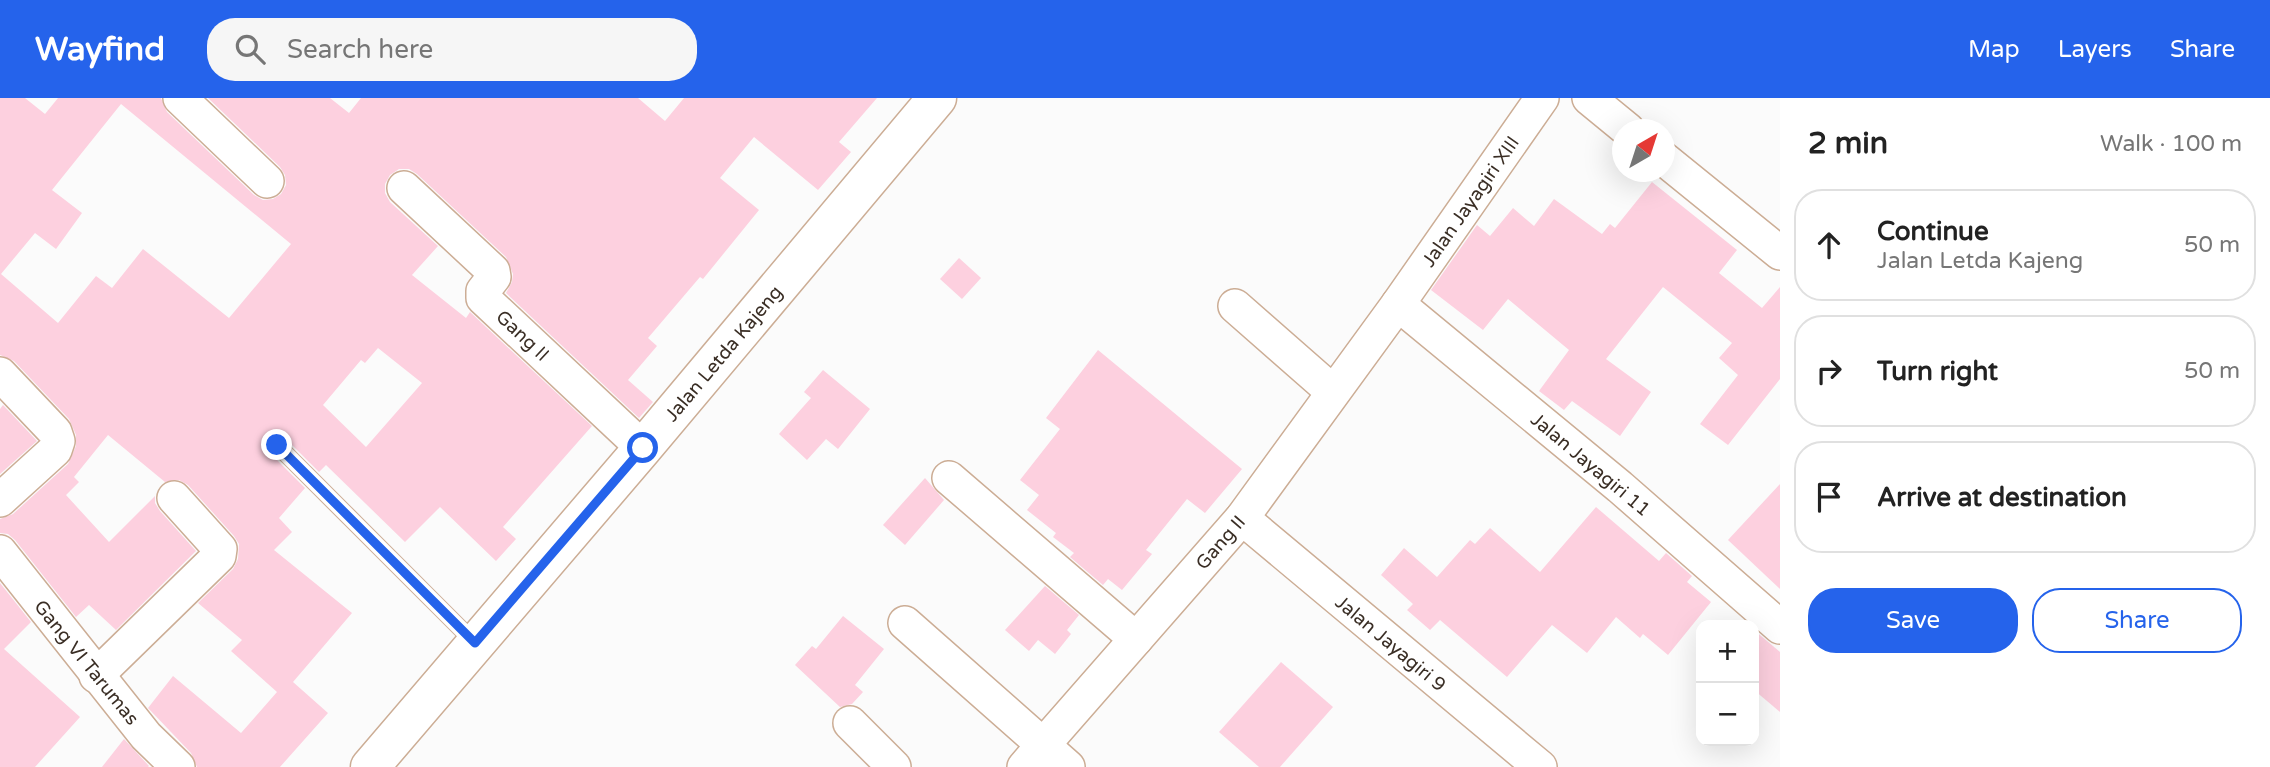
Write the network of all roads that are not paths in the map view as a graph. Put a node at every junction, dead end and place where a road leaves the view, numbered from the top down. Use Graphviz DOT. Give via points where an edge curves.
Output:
graph roads {
  1 [pos="180,98"];
  2 [pos="937,98"];
  3 [pos="1542,98"];
  4 [pos="1589,98"];
  5 [pos="1615,119"];
  6 [pos="1675,168"];
  7 [pos="267,181"];
  8 [pos="404,188"];
  9 [pos="1780,253"];
  10 [pos="1398,304"];
  11 [pos="1234,306"];
  12 [pos="0,374"];
  13 [pos="1333,392"];
  14 [pos="277,445"];
  15 [pos="643,448"];
  16 [pos="949,478"];
  17 [pos="174,498"];
  18 [pos="0,500"];
  19 [pos="1241,518"];
  20 [pos="0,552"];
  21 [pos="905,623"];
  22 [pos="1780,627"];
  23 [pos="1136,639"];
  24 [pos="475,643"];
  25 [pos="96,676"];
  26 [pos="850,723"];
  27 [pos="1045,760"];
  28 [pos="374,766"];
  29 [pos="178,767"];
  30 [pos="894,767"];
  31 [pos="1541,767"];
  1 -- 7 [label="street"];
  2 -- 15 [label="street, Jalan Letda Kajeng"];
  3 -- 10 [label="street, Jalan Jayagiri XIII"];
  4 -- 5 [label="street"];
  6 -- 9 [label="street"];
  8 -- 15 [label="street, Gang II" via="493,271 494,279 483,291 483,298"];
  10 -- 13 [label="street, Gang II"];
  10 -- 22 [label="street, Jalan Jayagiri 11" via="1620,487"];
  11 -- 13 [label="street"];
  12 -- 18 [label="street" via="55,432 58,441 55,450"];
  13 -- 19 [label="street, Gang II"];
  14 -- 24 [label="lane"];
  15 -- 24 [label="street, Jalan Letda Kajeng"];
  16 -- 23 [label="street"];
  17 -- 25 [label="street" via="220,549 219,556"];
  19 -- 23 [label="street, Gang II"];
  19 -- 31 [label="street, Jalan Jayagiri 9"];
  20 -- 25 [label="street, Gang VI Tarumas"];
  21 -- 27 [label="street"];
  23 -- 27 [label="street, Gang II"];
  24 -- 28 [label="street, Jalan Letda Kajeng"];
  25 -- 29 [label="street, Gang VI Tarumas"];
  26 -- 30 [label="street"];
}
